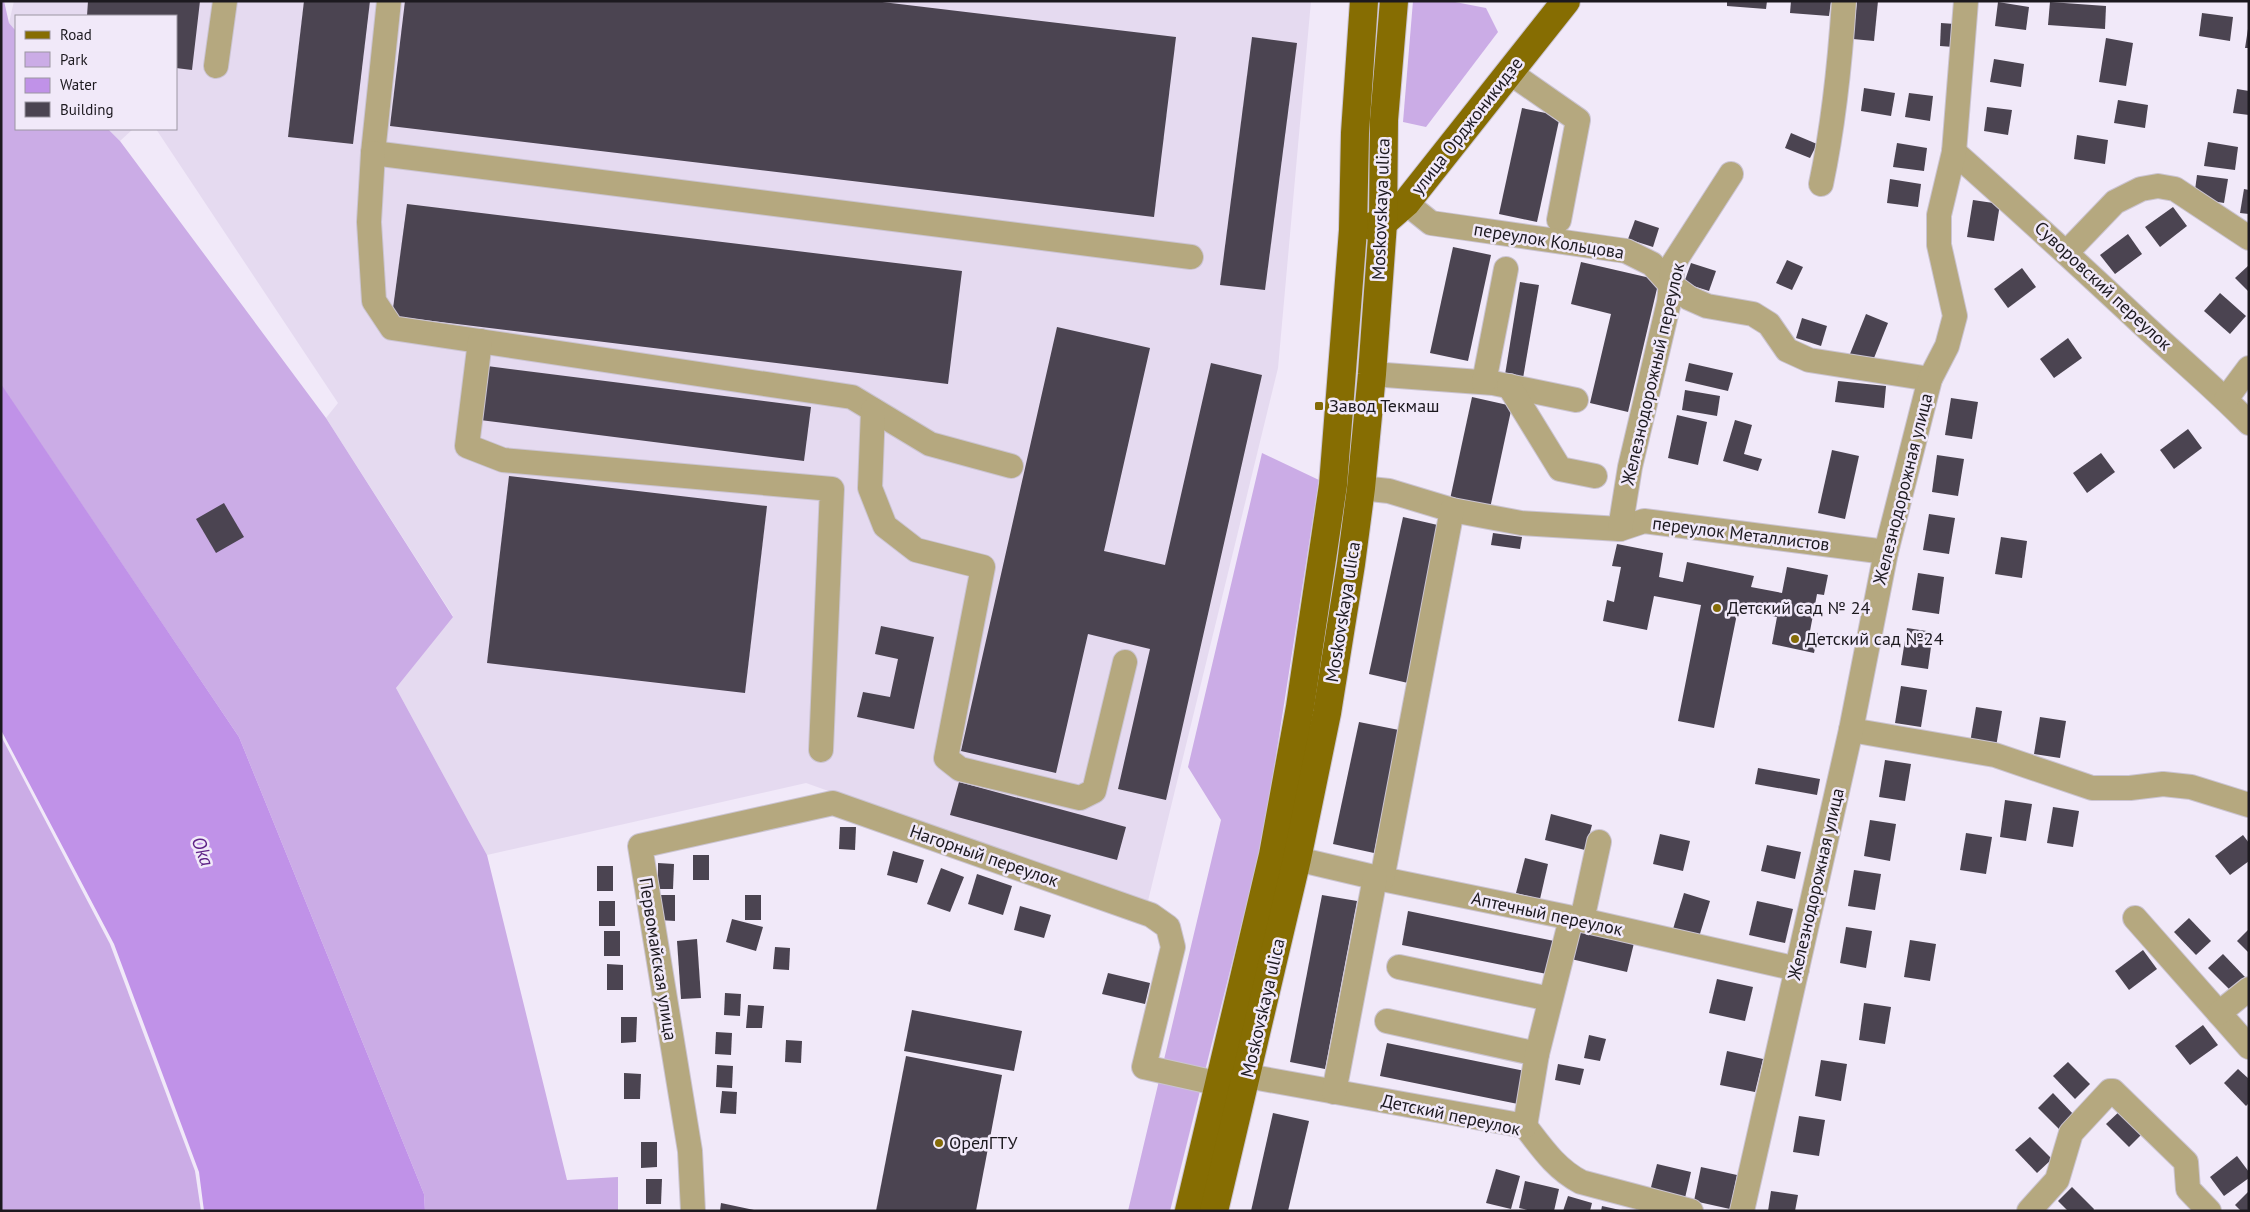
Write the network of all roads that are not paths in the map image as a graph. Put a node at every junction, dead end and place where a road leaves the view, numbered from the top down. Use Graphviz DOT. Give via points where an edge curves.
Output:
graph roads {
  1 [pos="225,1"];
  2 [pos="389,1"];
  3 [pos="1364,1"];
  4 [pos="1394,1"];
  5 [pos="1566,1"];
  6 [pos="1844,1"];
  7 [pos="1966,1"];
  8 [pos="216,66"];
  9 [pos="1509,72"];
  10 [pos="1954,152"];
  11 [pos="373,153"];
  12 [pos="1731,174"];
  13 [pos="1821,184"];
  14 [pos="1406,203"];
  15 [pos="1559,220"];
  16 [pos="1383,223"];
  17 [pos="1353,230"];
  18 [pos="2249,238"];
  19 [pos="2067,252"];
  20 [pos="1191,257"];
  21 [pos="1506,269"];
  22 [pos="1670,284"];
  23 [pos="480,341"];
  24 [pos="2249,368"];
  25 [pos="1372,374"];
  26 [pos="1930,379"];
  27 [pos="1484,382"];
  28 [pos="1509,386"];
  29 [pos="2226,399"];
  30 [pos="1576,400"];
  31 [pos="873,410"];
  32 [pos="2249,423"];
  33 [pos="1011,466"];
  34 [pos="1595,476"];
  35 [pos="1362,488"];
  36 [pos="1452,510"];
  37 [pos="1620,529"];
  38 [pos="1886,552"];
  39 [pos="1125,662"];
  40 [pos="1851,730"];
  41 [pos="821,750"];
  42 [pos="2249,805"];
  43 [pos="777,814"];
  44 [pos="1599,842"];
  45 [pos="1297,859"];
  46 [pos="1378,879"];
  47 [pos="2135,918"];
  48 [pos="1577,919"];
  49 [pos="1399,967"];
  50 [pos="1796,969"];
  51 [pos="2249,989"];
  52 [pos="1550,1000"];
  53 [pos="2219,1013"];
  54 [pos="1387,1022"];
  55 [pos="2249,1047"];
  56 [pos="1537,1054"];
  57 [pos="1247,1076"];
  58 [pos="1220,1084"];
  59 [pos="1334,1092"];
  60 [pos="1525,1126"];
  61 [pos="693,1211"];
  62 [pos="1189,1211"];
  63 [pos="1214,1211"];
  64 [pos="1691,1211"];
  65 [pos="1742,1211"];
  66 [pos="2029,1211"];
  67 [pos="2209,1211"];
  1 -- 8 [label="street"];
  2 -- 11 [label="street"];
  3 -- 17 [label="main road, Moskovskaya ulica"];
  4 -- 16 [label="main road, Moskovskaya ulica" via="1384,120"];
  5 -- 9 [label="main road, улица Орджоникидзе"];
  6 -- 13 [label="street" via="1832,133"];
  7 -- 10 [label="street, Железнодорожная улица"];
  9 -- 14 [label="main road, улица Орджоникидзе"];
  9 -- 15 [label="street" via="1578,120"];
  10 -- 19 [label="street, Суворовский переулок"];
  10 -- 26 [label="street, Железнодорожная улица" via="1938,215 1939,245 1955,316 1947,346"];
  11 -- 20 [label="street"];
  11 -- 23 [label="street" via="369,222 374,301 392,328"];
  12 -- 22 [label="street, Железнодорожный переулок" via="1673,264"];
  14 -- 16 [label="main road, улица Орджоникидзе"];
  14 -- 22 [label="street, переулок Кольцова" via="1431,223 1626,251 1652,264"];
  16 -- 17 [label="main road, улица Орджоникидзе"];
  16 -- 25 [label="main road, Moskovskaya ulica"];
  17 -- 58 [label="main road, Moskovskaya ulica" via="1333,485 1300,707 1273,855"];
  18 -- 19 [label="street" via="2175,189 2158,186 2141,189 2115,202"];
  19 -- 29 [label="street, Суворовский переулок"];
  21 -- 27 [label="street"];
  22 -- 26 [label="street, переулок Кольцова" via="1707,306 1753,314 1769,324 1787,350 1809,360"];
  22 -- 37 [label="street, Железнодорожный переулок" via="1669,302 1630,467"];
  23 -- 31 [label="street" via="852,397"];
  23 -- 41 [label="street" via="467,446 503,460 832,489"];
  24 -- 29 [label="street"];
  25 -- 27 [label="street"];
  25 -- 35 [label="main road, Moskovskaya ulica"];
  26 -- 38 [label="street, Железнодорожная улица"];
  27 -- 28 [label="street"];
  28 -- 30 [label="street"];
  28 -- 34 [label="street" via="1560,469"];
  29 -- 32 [label="street, Суворовский переулок"];
  31 -- 33 [label="street" via="930,444"];
  31 -- 39 [label="street" via="870,488 886,526 916,550 983,567 946,758 960,769 1080,798 1094,791"];
  35 -- 36 [label="street, переулок Металлистов" via="1389,491"];
  35 -- 45 [label="main road, Moskovskaya ulica" via="1327,713"];
  36 -- 37 [label="street, переулок Металлистов" via="1521,523"];
  36 -- 46 [label="street"];
  37 -- 38 [label="street, переулок Металлистов" via="1644,521"];
  38 -- 40 [label="street, Железнодорожная улица"];
  40 -- 42 [label="street" via="1995,755 2092,788 2164,784 2191,787"];
  40 -- 50 [label="street, Железнодорожная улица"];
  43 -- 58 [label="street, Нагорный переулок" via="833,803 1151,915 1168,927 1173,947 1144,1068"];
  43 -- 61 [label="street, Первомайская улица" via="640,846 690,1152"];
  44 -- 48 [label="street"];
  45 -- 46 [label="street, Аптечный переулок"];
  45 -- 57 [label="main road, Moskovskaya ulica"];
  46 -- 48 [label="street, Аптечный переулок"];
  46 -- 59 [label="street"];
  47 -- 53 [label="street"];
  48 -- 50 [label="street, Аптечный переулок"];
  48 -- 52 [label="street"];
  49 -- 52 [label="street"];
  50 -- 65 [label="street, Железнодорожная улица"];
  51 -- 53 [label="street"];
  52 -- 56 [label="street"];
  53 -- 55 [label="street"];
  54 -- 56 [label="street"];
  56 -- 60 [label="street"];
  57 -- 59 [label="street, Детский переулок"];
  57 -- 63 [label="main road, Moskovskaya ulica"];
  58 -- 62 [label="main road, Moskovskaya ulica"];
  59 -- 60 [label="street, Детский переулок"];
  60 -- 64 [label="street, Детский переулок" via="1552,1160 1581,1182"];
  66 -- 67 [label="street" via="2057,1180 2071,1133 2110,1091 2186,1162 2188,1189"];
}
